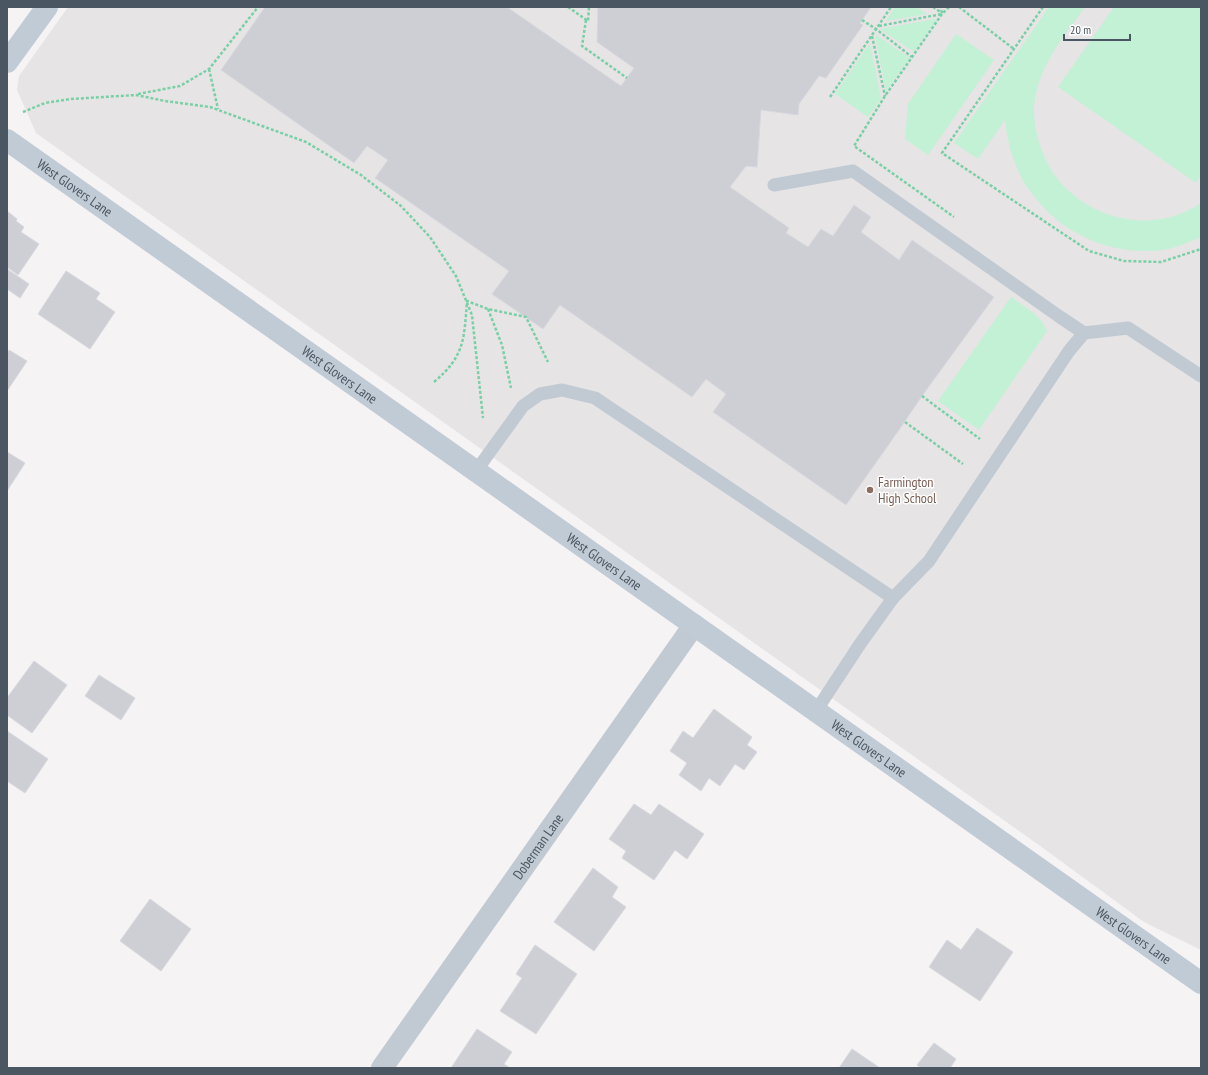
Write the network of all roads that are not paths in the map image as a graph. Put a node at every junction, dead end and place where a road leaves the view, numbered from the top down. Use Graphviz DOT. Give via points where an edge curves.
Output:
graph roads {
  1 [pos="46,7"];
  2 [pos="7,62"];
  3 [pos="7,140"];
  4 [pos="774,185"];
  5 [pos="1084,333"];
  6 [pos="1201,376"];
  7 [pos="476,471"];
  8 [pos="893,598"];
  9 [pos="694,625"];
  10 [pos="816,711"];
  11 [pos="1201,983"];
  12 [pos="382,1068"];
  1 -- 2 [label="street"];
  3 -- 7 [label="street, West Glovers Lane"];
  4 -- 5 [label="lane" via="853,171"];
  5 -- 6 [label="lane" via="1128,328"];
  5 -- 8 [label="lane" via="1069,351 929,561"];
  7 -- 8 [label="lane" via="523,406 540,394 562,390 595,398"];
  7 -- 9 [label="street, West Glovers Lane"];
  8 -- 10 [label="lane"];
  9 -- 10 [label="street, West Glovers Lane"];
  9 -- 12 [label="street, Doberman Lane"];
  10 -- 11 [label="street, West Glovers Lane"];
}
